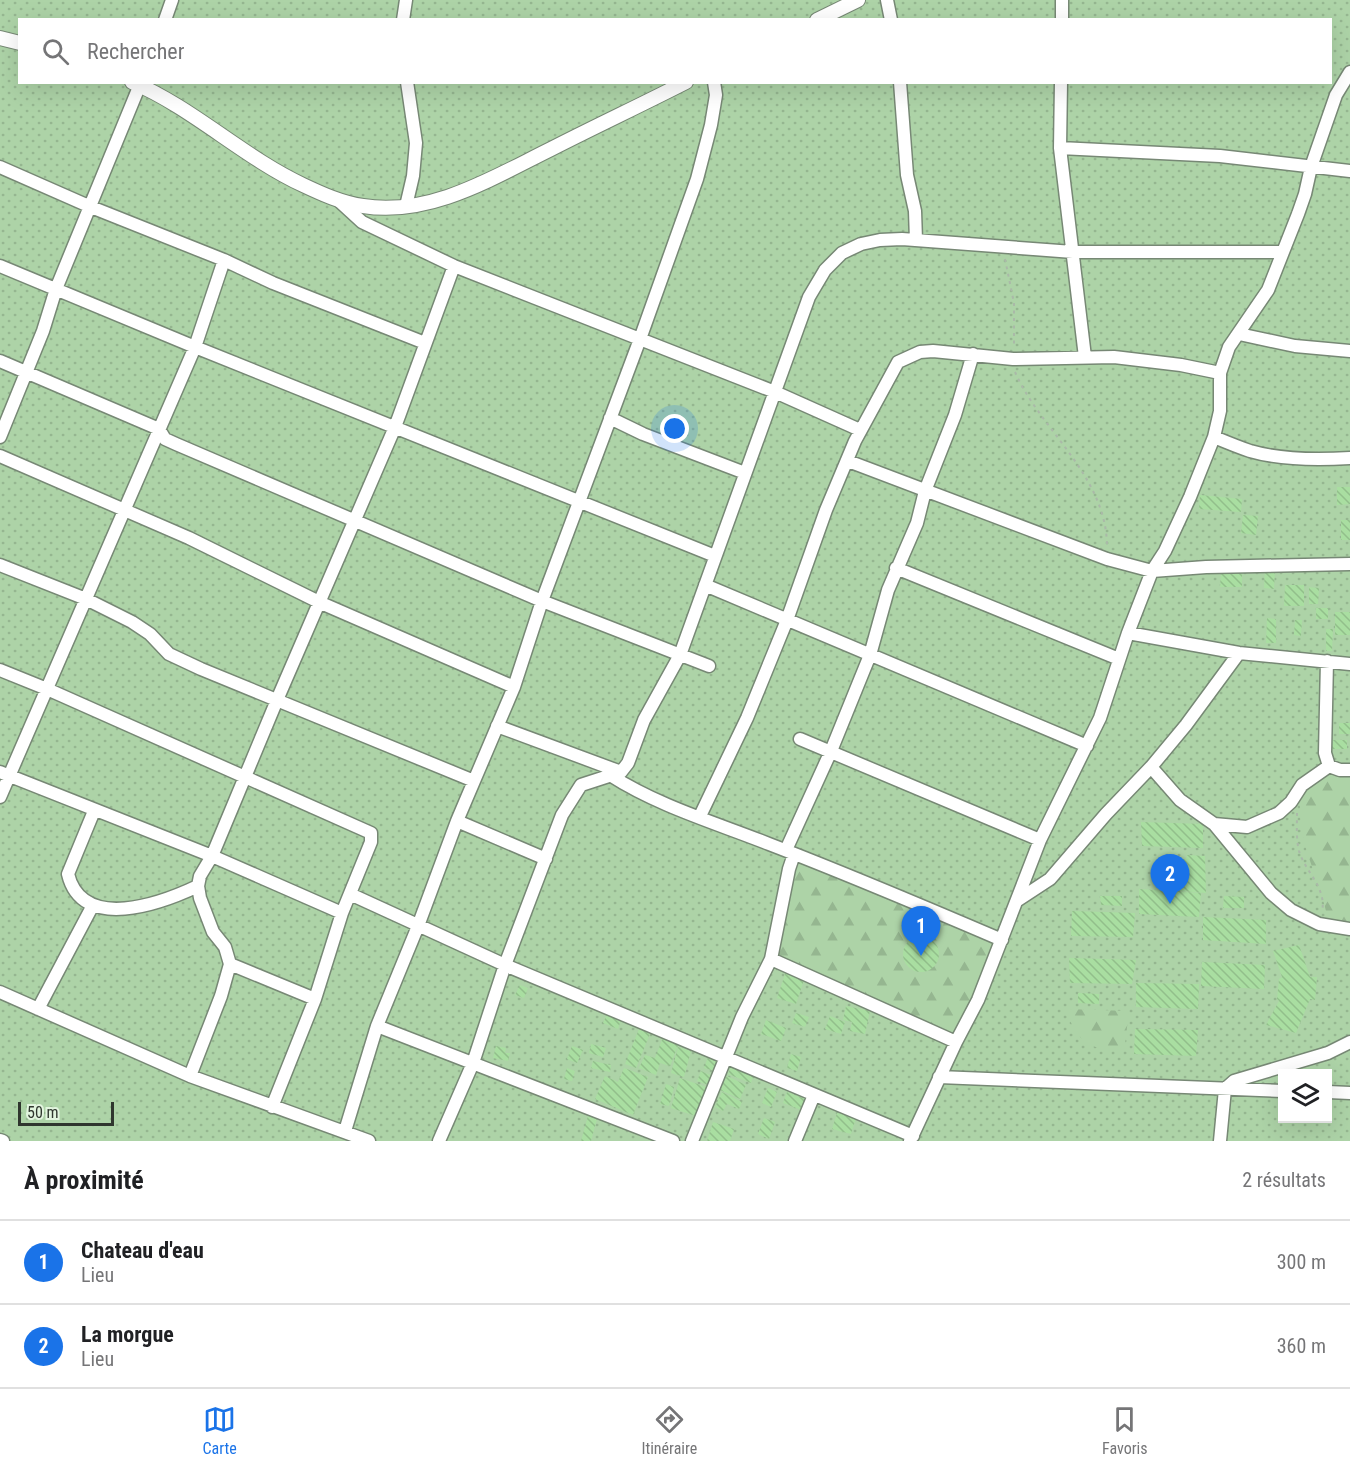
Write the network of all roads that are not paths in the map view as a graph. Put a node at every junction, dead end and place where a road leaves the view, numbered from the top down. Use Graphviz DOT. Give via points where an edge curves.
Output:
graph roads {
  1 [pos="172,0"];
  2 [pos="405,0"];
  3 [pos="858,0"];
  4 [pos="886,0"];
  5 [pos="1062,0"];
  6 [pos="166,18"];
  7 [pos="403,18"];
  8 [pos="821,18"];
  9 [pos="890,18"];
  10 [pos="1062,18"];
  11 [pos="0,38"];
  12 [pos="18,42"];
  13 [pos="1350,72"];
  14 [pos="137,84"];
  15 [pos="408,84"];
  16 [pos="682,84"];
  17 [pos="714,84"];
  18 [pos="900,84"];
  19 [pos="1061,84"];
  20 [pos="1060,148"];
  21 [pos="0,167"];
  22 [pos="1311,167"];
  23 [pos="1350,171"];
  24 [pos="338,200"];
  25 [pos="406,206"];
  26 [pos="91,207"];
  27 [pos="916,240"];
  28 [pos="1073,252"];
  29 [pos="1282,252"];
  30 [pos="225,260"];
  31 [pos="0,266"];
  32 [pos="454,266"];
  33 [pos="56,288"];
  34 [pos="1239,334"];
  35 [pos="640,339"];
  36 [pos="425,343"];
  37 [pos="195,347"];
  38 [pos="1350,351"];
  39 [pos="973,354"];
  40 [pos="1085,357"];
  41 [pos="0,361"];
  42 [pos="27,372"];
  43 [pos="1220,374"];
  44 [pos="775,392"];
  45 [pos="610,418"];
  46 [pos="395,427"];
  47 [pos="159,429"];
  48 [pos="860,430"];
  49 [pos="0,437"];
  50 [pos="1214,437"];
  51 [pos="0,456"];
  52 [pos="1350,458"];
  53 [pos="848,461"];
  54 [pos="745,473"];
  55 [pos="925,491"];
  56 [pos="578,501"];
  57 [pos="124,511"];
  58 [pos="354,520"];
  59 [pos="715,556"];
  60 [pos="1350,564"];
  61 [pos="0,565"];
  62 [pos="896,568"];
  63 [pos="1152,571"];
  64 [pos="705,585"];
  65 [pos="86,599"];
  66 [pos="542,601"];
  67 [pos="321,603"];
  68 [pos="787,620"];
  69 [pos="1128,633"];
  70 [pos="1239,653"];
  71 [pos="680,655"];
  72 [pos="870,655"];
  73 [pos="1119,659"];
  74 [pos="1327,661"];
  75 [pos="1350,664"];
  76 [pos="709,666"];
  77 [pos="0,670"];
  78 [pos="514,687"];
  79 [pos="47,689"];
  80 [pos="277,700"];
  81 [pos="497,726"];
  82 [pos="800,739"];
  83 [pos="1086,746"];
  84 [pos="831,751"];
  85 [pos="1151,766"];
  86 [pos="1329,766"];
  87 [pos="1350,770"];
  88 [pos="615,773"];
  89 [pos="4,774"];
  90 [pos="244,777"];
  91 [pos="474,781"];
  92 [pos="0,797"];
  93 [pos="93,810"];
  94 [pos="700,816"];
  95 [pos="457,821"];
  96 [pos="1214,824"];
  97 [pos="1040,840"];
  98 [pos="790,852"];
  99 [pos="212,856"];
  100 [pos="546,859"];
  101 [pos="198,885"];
  102 [pos="350,894"];
  103 [pos="1018,900"];
  104 [pos="93,905"];
  105 [pos="342,913"];
  106 [pos="418,926"];
  107 [pos="1350,929"];
  108 [pos="1002,940"];
  109 [pos="771,959"];
  110 [pos="230,964"];
  111 [pos="506,964"];
  112 [pos="0,992"];
  113 [pos="315,999"];
  114 [pos="38,1009"];
  115 [pos="377,1026"];
  116 [pos="956,1042"];
  117 [pos="1350,1042"];
  118 [pos="725,1058"];
  119 [pos="473,1063"];
  120 [pos="190,1076"];
  121 [pos="939,1077"];
  122 [pos="1225,1089"];
  123 [pos="1278,1091"];
  124 [pos="1332,1092"];
  125 [pos="1350,1093"];
  126 [pos="814,1095"];
  127 [pos="272,1107"];
  128 [pos="345,1131"];
  129 [pos="911,1138"];
  130 [pos="369,1141"];
  131 [pos="439,1141"];
  132 [pos="673,1141"];
  133 [pos="692,1141"];
  134 [pos="795,1141"];
  135 [pos="1220,1141"];
  1 -- 6 [label="street"];
  2 -- 7 [label="street"];
  3 -- 8 [label="street"];
  4 -- 9 [label="street"];
  5 -- 10 [label="street"];
  11 -- 12 [label="street"];
  13 -- 22 [label="street" via="1336,94"];
  14 -- 24 [label="street" via="271,169"];
  14 -- 26 [label="street"];
  15 -- 25 [label="street" via="416,143 414,176"];
  16 -- 25 [label="street" via="476,186"];
  17 -- 35 [label="street" via="711,125 697,179"];
  18 -- 27 [label="street"];
  19 -- 20 [label="street"];
  20 -- 22 [label="street" via="1220,156"];
  20 -- 28 [label="street"];
  21 -- 26 [label="street"];
  22 -- 23 [label="street"];
  22 -- 29 [label="street" via="1305,194"];
  24 -- 25 [label="street" via="364,206"];
  24 -- 32 [label="street" via="362,222"];
  26 -- 30 [label="street"];
  26 -- 33 [label="street"];
  27 -- 28 [label="street"];
  27 -- 44 [label="street" via="902,238 861,244 842,253 825,270 809,297"];
  28 -- 29 [label="street"];
  28 -- 40 [label="street"];
  29 -- 34 [label="street" via="1268,290"];
  30 -- 36 [label="street"];
  30 -- 37 [label="street"];
  31 -- 33 [label="street"];
  32 -- 35 [label="street"];
  32 -- 36 [label="street"];
  33 -- 37 [label="street"];
  33 -- 42 [label="street"];
  34 -- 38 [label="street" via="1295,346"];
  34 -- 43 [label="street" via="1224,357"];
  35 -- 44 [label="street"];
  35 -- 45 [label="street"];
  36 -- 46 [label="street"];
  37 -- 46 [label="street"];
  37 -- 47 [label="street"];
  39 -- 40 [label="street" via="1013,359"];
  39 -- 48 [label="street" via="920,352 898,362"];
  39 -- 55 [label="street" via="955,415"];
  40 -- 43 [label="street" via="1147,360"];
  41 -- 42 [label="street"];
  42 -- 47 [label="street"];
  42 -- 49 [label="street"];
  43 -- 50 [label="street" via="1220,411"];
  44 -- 48 [label="street"];
  44 -- 54 [label="street"];
  45 -- 54 [label="street"];
  45 -- 56 [label="street"];
  46 -- 56 [label="street"];
  46 -- 58 [label="street"];
  47 -- 57 [label="street"];
  47 -- 58 [label="street" via="165,438 177,444"];
  48 -- 53 [label="street"];
  50 -- 52 [label="street" via="1273,455"];
  50 -- 63 [label="street" via="1190,497"];
  51 -- 57 [label="street"];
  53 -- 55 [label="street"];
  53 -- 68 [label="street"];
  54 -- 59 [label="street"];
  55 -- 62 [label="street" via="917,523"];
  55 -- 63 [label="street" via="1107,559"];
  56 -- 59 [label="street"];
  56 -- 66 [label="street"];
  57 -- 65 [label="street"];
  57 -- 67 [label="street" via="189,538"];
  58 -- 66 [label="street"];
  58 -- 67 [label="street"];
  59 -- 64 [label="street"];
  60 -- 63 [label="street"];
  61 -- 65 [label="street"];
  62 -- 72 [label="street"];
  62 -- 73 [label="street"];
  63 -- 69 [label="street"];
  64 -- 68 [label="street"];
  64 -- 71 [label="street"];
  65 -- 79 [label="street"];
  65 -- 80 [label="street" via="132,622 170,654"];
  66 -- 71 [label="street"];
  66 -- 78 [label="street"];
  67 -- 78 [label="street"];
  67 -- 80 [label="street"];
  68 -- 72 [label="street"];
  68 -- 94 [label="street" via="747,718"];
  69 -- 70 [label="street"];
  69 -- 73 [label="street"];
  70 -- 74 [label="street"];
  70 -- 85 [label="street"];
  71 -- 76 [label="street"];
  71 -- 88 [label="street" via="644,720 632,754"];
  72 -- 83 [label="street"];
  72 -- 84 [label="street"];
  73 -- 83 [label="street" via="1100,718"];
  74 -- 75 [label="street"];
  74 -- 86 [label="street" via="1324,743"];
  77 -- 79 [label="street"];
  78 -- 81 [label="street"];
  79 -- 89 [label="street"];
  79 -- 90 [label="street"];
  80 -- 90 [label="street"];
  80 -- 91 [label="street"];
  81 -- 88 [label="street"];
  81 -- 91 [label="street"];
  82 -- 84 [label="street"];
  83 -- 97 [label="street"];
  84 -- 97 [label="street"];
  84 -- 98 [label="street"];
  85 -- 96 [label="street" via="1179,800"];
  85 -- 103 [label="street" via="1050,879"];
  86 -- 87 [label="street"];
  86 -- 96 [label="street" via="1302,785 1278,813 1247,827"];
  88 -- 94 [label="street" via="627,786"];
  88 -- 100 [label="street" via="581,785 562,815"];
  89 -- 92 [label="street"];
  89 -- 93 [label="street"];
  90 -- 99 [label="street"];
  90 -- 102 [label="street" via="371,833"];
  91 -- 95 [label="street"];
  93 -- 99 [label="street"];
  93 -- 104 [label="street" via="68,874 76,891"];
  94 -- 98 [label="street"];
  95 -- 100 [label="street"];
  95 -- 106 [label="street"];
  96 -- 107 [label="street" via="1271,893 1291,910 1319,924"];
  97 -- 103 [label="street"];
  98 -- 108 [label="street"];
  98 -- 109 [label="street"];
  99 -- 101 [label="street"];
  99 -- 105 [label="street"];
  100 -- 111 [label="street"];
  101 -- 104 [label="street" via="137,907"];
  101 -- 110 [label="street" via="204,913 225,947"];
  102 -- 105 [label="street"];
  102 -- 106 [label="street"];
  103 -- 108 [label="street"];
  104 -- 114 [label="street"];
  105 -- 113 [label="street"];
  106 -- 111 [label="street"];
  106 -- 115 [label="street"];
  108 -- 116 [label="street"];
  109 -- 116 [label="street"];
  109 -- 118 [label="street"];
  110 -- 113 [label="street"];
  110 -- 120 [label="street"];
  111 -- 118 [label="street"];
  111 -- 119 [label="street"];
  112 -- 114 [label="street"];
  113 -- 127 [label="street"];
  114 -- 120 [label="street"];
  115 -- 119 [label="street"];
  115 -- 128 [label="street"];
  116 -- 121 [label="street"];
  117 -- 122 [label="street" via="1328,1053 1234,1081"];
  118 -- 126 [label="street"];
  118 -- 133 [label="street"];
  119 -- 131 [label="street"];
  119 -- 132 [label="street"];
  120 -- 127 [label="street"];
  121 -- 122 [label="street"];
  121 -- 129 [label="street"];
  122 -- 123 [label="street"];
  122 -- 135 [label="street"];
  124 -- 125 [label="street"];
  126 -- 129 [label="street"];
  126 -- 134 [label="street"];
  127 -- 128 [label="street"];
  128 -- 130 [label="street"];
}
